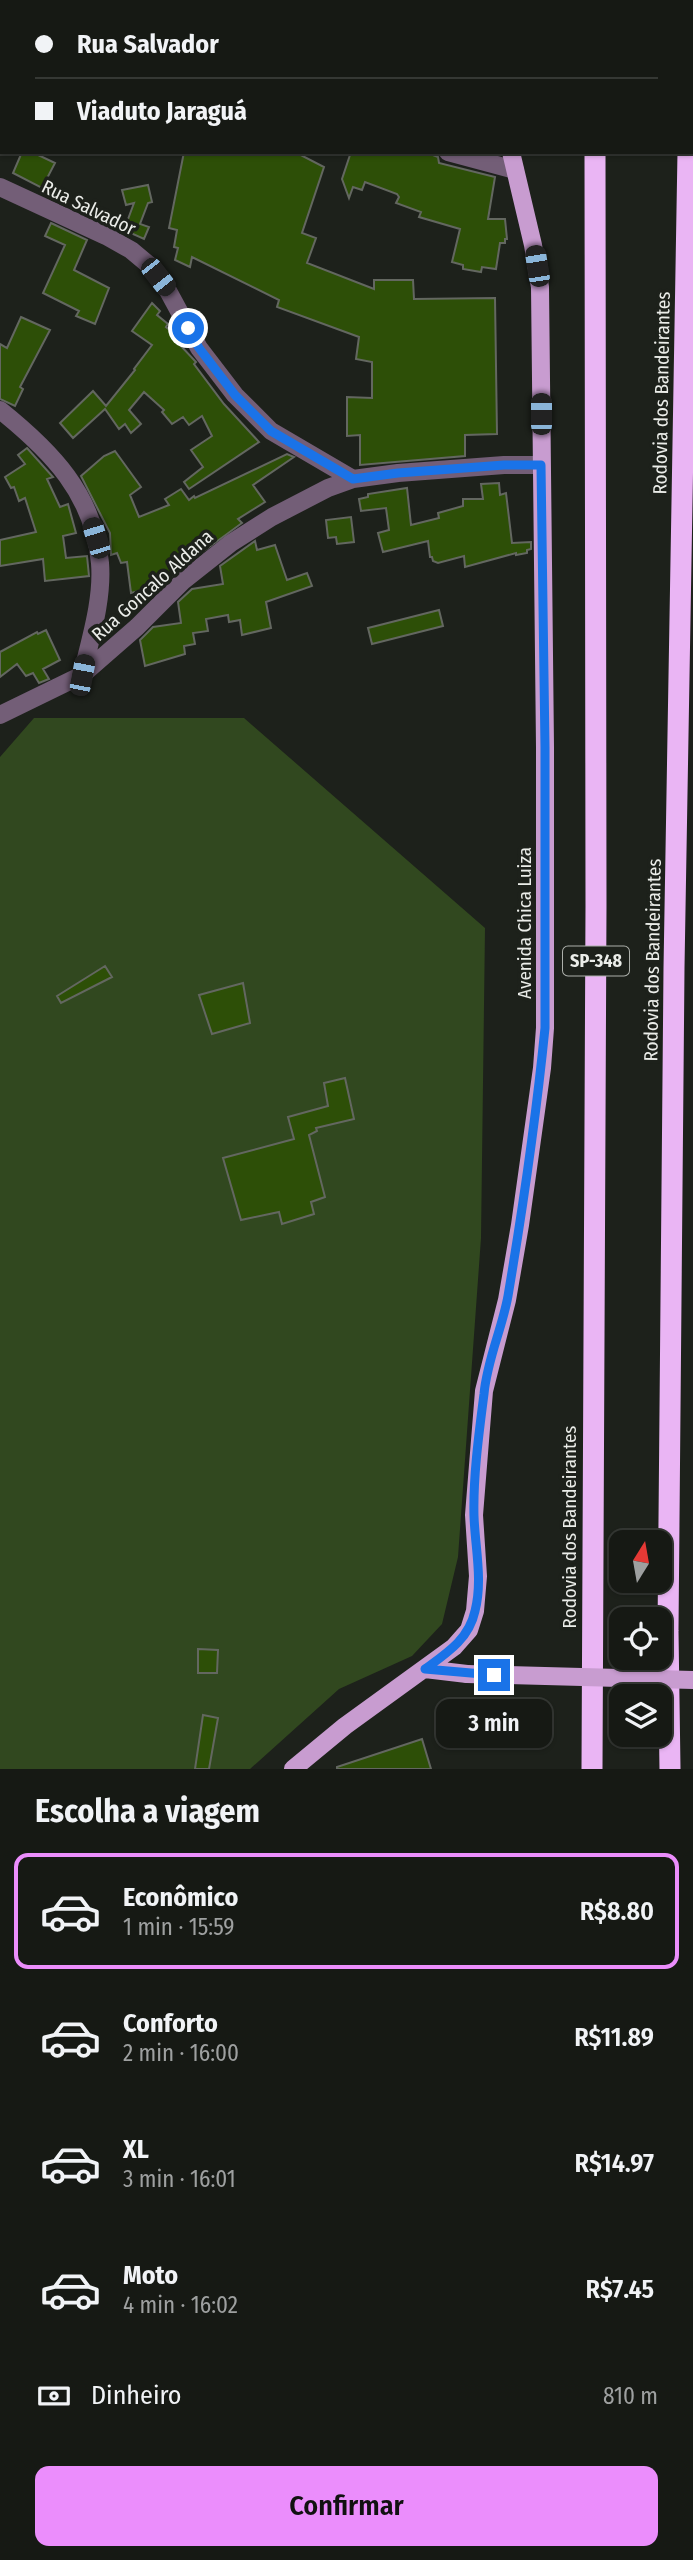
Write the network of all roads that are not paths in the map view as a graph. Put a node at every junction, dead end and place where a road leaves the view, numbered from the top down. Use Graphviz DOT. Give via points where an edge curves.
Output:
graph roads {
  1 [pos="462,154"];
  2 [pos="594,154"];
  3 [pos="688,154"];
  4 [pos="513,161"];
  5 [pos="0,187"];
  6 [pos="0,410"];
  7 [pos="541,465"];
  8 [pos="353,479"];
  9 [pos="82,675"];
  10 [pos="0,715"];
  11 [pos="425,1669"];
  12 [pos="693,1679"];
  13 [pos="301,1766"];
  14 [pos="592,1769"];
  15 [pos="670,1769"];
  1 -- 4 [label="street"];
  2 -- 14 [label="highway, Rodovia dos Bandeirantes / SP-348"];
  3 -- 15 [label="highway, Rodovia dos Bandeirantes" via="673,995"];
  4 -- 7 [label="main road, Avenida Chica Luiza" via="540,287"];
  5 -- 8 [label="street, Rua Salvador" via="131,250 167,289 199,348 235,395 271,431"];
  6 -- 9 [label="street" via="39,442 65,472 96,538 100,565 97,604"];
  7 -- 8 [label="street, Rua Goncalo Aldana"];
  7 -- 11 [label="main road, Avenida Chica Luiza" via="542,1068 507,1300 484,1391 474,1509 475,1611 469,1629 454,1647"];
  8 -- 9 [label="street, Rua Goncalo Aldana" via="231,542"];
  9 -- 10 [label="street, Rua Goncalo Aldana"];
  11 -- 12 [label="main road, bridge"];
  11 -- 13 [label="main road, Avenida Chica Luiza" via="345,1726"];
}
